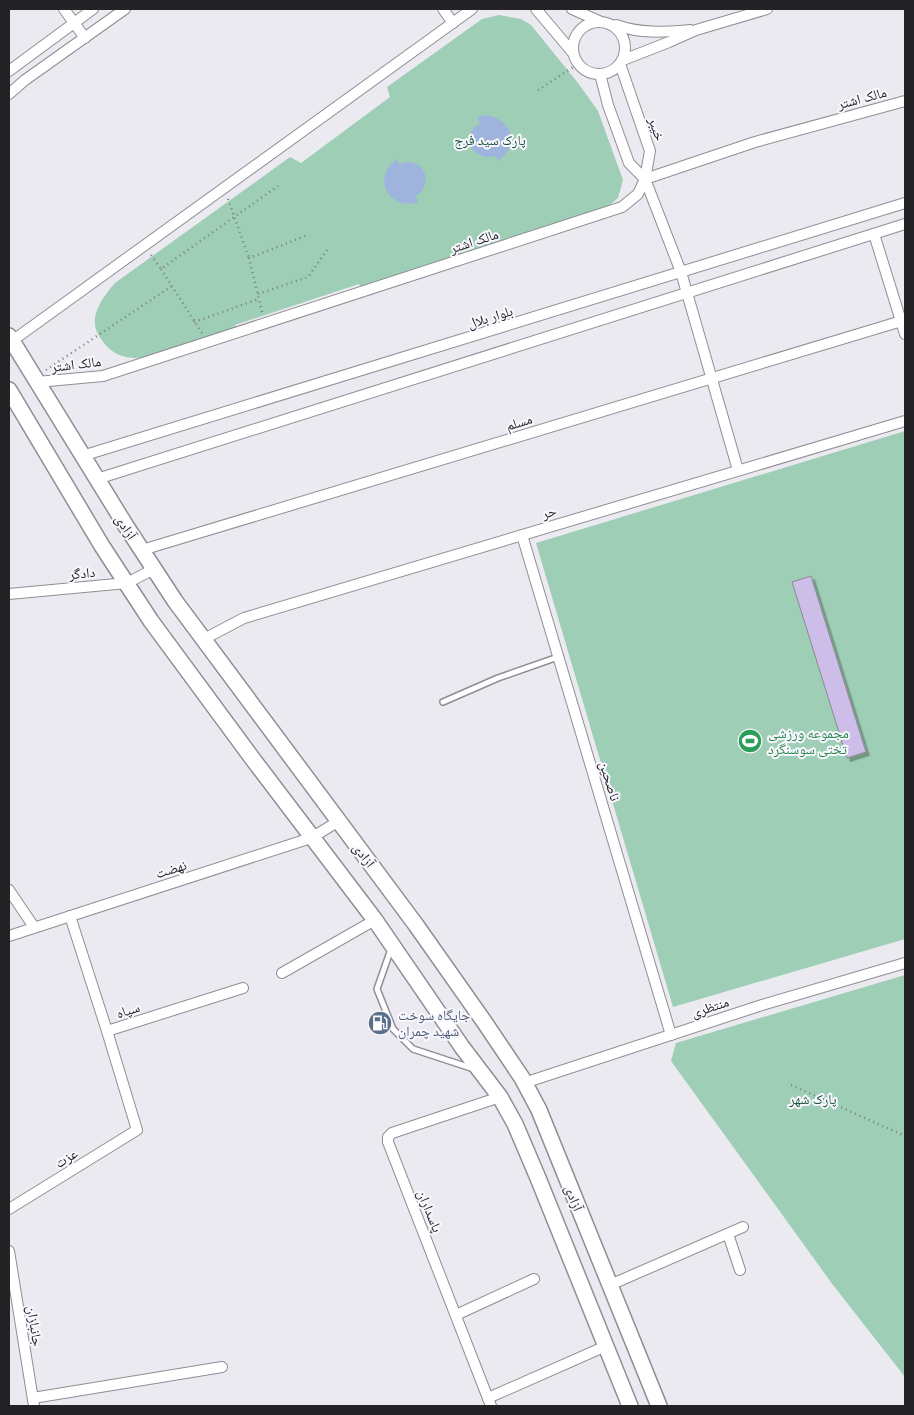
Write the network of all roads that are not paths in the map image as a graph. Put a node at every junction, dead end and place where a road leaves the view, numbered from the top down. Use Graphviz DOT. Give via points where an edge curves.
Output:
graph roads {
  1 [pos="64,9"];
  2 [pos="93,9"];
  3 [pos="125,9"];
  4 [pos="443,9"];
  5 [pos="472,9"];
  6 [pos="536,9"];
  7 [pos="572,9"];
  8 [pos="767,9"];
  9 [pos="599,21"];
  10 [pos="74,23"];
  11 [pos="453,23"];
  12 [pos="611,23"];
  13 [pos="696,30"];
  14 [pos="85,38"];
  15 [pos="573,53"];
  16 [pos="621,62"];
  17 [pos="9,71"];
  18 [pos="600,74"];
  19 [pos="9,94"];
  20 [pos="905,101"];
  21 [pos="645,179"];
  22 [pos="905,203"];
  23 [pos="905,224"];
  24 [pos="874,234"];
  25 [pos="680,272"];
  26 [pos="686,293"];
  27 [pos="903,321"];
  28 [pos="905,334"];
  29 [pos="10,338"];
  30 [pos="711,378"];
  31 [pos="36,380"];
  32 [pos="9,390"];
  33 [pos="905,421"];
  34 [pos="82,456"];
  35 [pos="738,470"];
  36 [pos="97,479"];
  37 [pos="522,535"];
  38 [pos="142,550"];
  39 [pos="154,569"];
  40 [pos="127,583"];
  41 [pos="9,594"];
  42 [pos="204,639"];
  43 [pos="558,657"];
  44 [pos="443,702"];
  45 [pos="339,821"];
  46 [pos="311,838"];
  47 [pos="9,890"];
  48 [pos="70,916"];
  49 [pos="375,920"];
  50 [pos="34,927"];
  51 [pos="9,936"];
  52 [pos="392,946"];
  53 [pos="905,963"];
  54 [pos="282,973"];
  55 [pos="243,988"];
  56 [pos="107,1031"];
  57 [pos="671,1034"];
  58 [pos="481,1071"];
  59 [pos="524,1083"];
  60 [pos="500,1096"];
  61 [pos="9,1209"];
  62 [pos="744,1228"];
  63 [pos="728,1234"];
  64 [pos="9,1251"];
  65 [pos="740,1270"];
  66 [pos="534,1279"];
  67 [pos="610,1285"];
  68 [pos="456,1315"];
  69 [pos="606,1346"];
  70 [pos="222,1367"];
  71 [pos="34,1402"];
  72 [pos="489,1402"];
  73 [pos="630,1406"];
  74 [pos="659,1406"];
  1 -- 10 [label="street"];
  2 -- 10 [label="street"];
  3 -- 14 [label="street"];
  4 -- 11 [label="street"];
  5 -- 11 [label="street"];
  6 -- 15 [label="street"];
  7 -- 9 [label="street"];
  8 -- 13 [label="street"];
  9 -- 12 [label="street"];
  9 -- 15 [label="street" via="588,23 579,31 573,42"];
  10 -- 14 [label="street"];
  10 -- 17 [label="street"];
  11 -- 29 [label="street" via="145,246"];
  12 -- 13 [label="street" via="653,33"];
  12 -- 16 [label="street" via="621,31 625,42 626,53"];
  13 -- 16 [label="street"];
  14 -- 19 [label="street"];
  15 -- 18 [label="street" via="587,72"];
  16 -- 18 [label="street" via="610,72"];
  16 -- 21 [label="street, خیبر" via="650,151"];
  18 -- 21 [label="street" via="629,163"];
  20 -- 21 [label="street, مالک اشتر" via="755,142"];
  21 -- 25 [label="street"];
  21 -- 31 [label="street, مالک اشتر" via="638,194 622,207 103,376"];
  22 -- 25 [label="street, بلوار بلال"];
  23 -- 24 [label="street"];
  24 -- 26 [label="street"];
  24 -- 27 [label="street"];
  25 -- 26 [label="street"];
  25 -- 34 [label="street, بلوار بلال"];
  26 -- 30 [label="street"];
  26 -- 36 [label="street"];
  27 -- 28 [label="street"];
  27 -- 30 [label="street, مسلم"];
  29 -- 31 [label="main road, آزادی"];
  30 -- 35 [label="street"];
  30 -- 38 [label="street, مسلم"];
  31 -- 34 [label="main road, آزادی"];
  32 -- 40 [label="main road, آزادی"];
  33 -- 35 [label="street, حر"];
  34 -- 36 [label="main road, آزادی"];
  35 -- 37 [label="street, حر"];
  36 -- 38 [label="main road, آزادی"];
  37 -- 42 [label="street, حر" via="244,618"];
  37 -- 43 [label="street, ناصحین"];
  38 -- 39 [label="main road, آزادی"];
  39 -- 40 [label="street, دادگر"];
  39 -- 42 [label="main road, آزادی"];
  40 -- 41 [label="street, دادگر"];
  40 -- 46 [label="main road, آزادی" via="157,629"];
  42 -- 45 [label="main road, آزادی"];
  43 -- 44 [label="lane"];
  43 -- 57 [label="street, ناصحین"];
  45 -- 46 [label="street, نهضت"];
  45 -- 59 [label="main road, آزادی" via="485,1023"];
  46 -- 48 [label="street, نهضت"];
  46 -- 49 [label="main road, آزادی"];
  47 -- 50 [label="street"];
  48 -- 50 [label="street, نهضت"];
  48 -- 56 [label="street, سپاه"];
  49 -- 52 [label="main road, آزادی"];
  49 -- 54 [label="street"];
  50 -- 51 [label="street, نهضت"];
  52 -- 58 [label="main road, آزادی"];
  52 -- 58 [label="lane" via="377,989 393,1029 413,1049"];
  53 -- 57 [label="street, منتظری"];
  55 -- 56 [label="street, سپاه"];
  56 -- 61 [label="street, عزت" via="137,1130"];
  57 -- 59 [label="street, منتظری"];
  58 -- 60 [label="main road, آزادی"];
  59 -- 67 [label="main road, آزادی" via="539,1110"];
  60 -- 68 [label="street, پاسداران" via="388,1137"];
  60 -- 69 [label="main road, آزادی" via="519,1133"];
  62 -- 63 [label="street"];
  63 -- 65 [label="street"];
  63 -- 67 [label="street"];
  64 -- 71 [label="street, جانبازان"];
  66 -- 68 [label="street"];
  67 -- 74 [label="main road, آزادی"];
  68 -- 72 [label="street, پاسداران"];
  69 -- 72 [label="street"];
  69 -- 73 [label="main road, آزادی"];
  70 -- 71 [label="street"];
}
